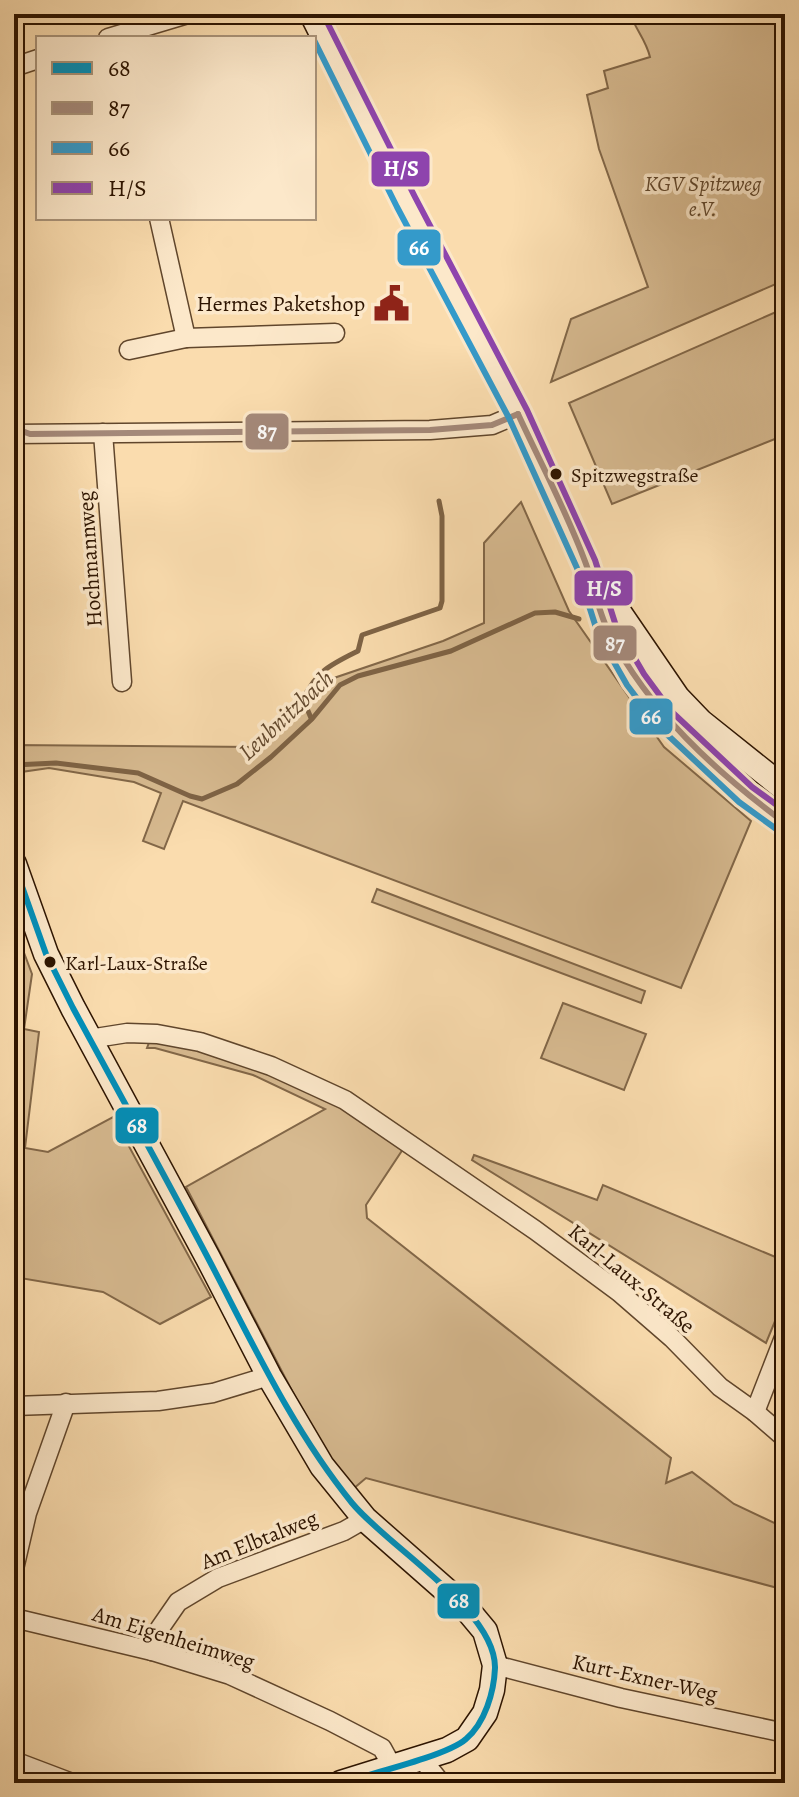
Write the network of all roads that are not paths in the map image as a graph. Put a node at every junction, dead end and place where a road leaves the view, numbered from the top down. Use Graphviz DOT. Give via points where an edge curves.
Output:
graph roads {
  1 [pos="188,14"];
  2 [pos="312,14"];
  3 [pos="115,36"];
  4 [pos="36,60"];
  5 [pos="14,67"];
  6 [pos="159,220"];
  7 [pos="335,333"];
  8 [pos="186,338"];
  9 [pos="129,350"];
  10 [pos="518,414"];
  11 [pos="19,432"];
  12 [pos="103,433"];
  13 [pos="586,564"];
  14 [pos="122,682"];
  15 [pos="785,789"];
  16 [pos="785,823"];
  17 [pos="14,864"];
  18 [pos="89,1039"];
  19 [pos="785,1335"];
  20 [pos="780,1362"];
  21 [pos="269,1376"];
  22 [pos="66,1403"];
  23 [pos="14,1406"];
  24 [pos="755,1412"];
  25 [pos="785,1438"];
  26 [pos="365,1519"];
  27 [pos="14,1569"];
  28 [pos="14,1618"];
  29 [pos="152,1651"];
  30 [pos="495,1665"];
  31 [pos="785,1733"];
  32 [pos="422,1759"];
  33 [pos="14,1761"];
  34 [pos="393,1768"];
  35 [pos="72,1783"];
  36 [pos="341,1783"];
  37 [pos="441,1783"];
  1 -- 3 [label="street"];
  2 -- 10 [label="main road"];
  4 -- 5 [label="street"];
  6 -- 8 [label="street"];
  7 -- 8 [label="street"];
  8 -- 9 [label="street"];
  10 -- 12 [label="street" via="492,425 430,430"];
  10 -- 13 [label="main road"];
  11 -- 12 [label="street"];
  12 -- 14 [label="street, Hochmannweg"];
  13 -- 15 [label="main road" via="677,697"];
  13 -- 16 [label="main road" via="607,630 665,719 746,795"];
  17 -- 18 [label="main road" via="46,954"];
  18 -- 21 [label="main road"];
  18 -- 24 [label="street, Karl-Laux-Straße" via="127,1033 200,1042 271,1066 345,1100 591,1270 672,1338 720,1387"];
  19 -- 20 [label="street"];
  20 -- 24 [label="street"];
  21 -- 22 [label="street" via="213,1393 158,1401"];
  21 -- 26 [label="main road" via="322,1466"];
  22 -- 23 [label="street"];
  22 -- 27 [label="street" via="27,1513"];
  24 -- 25 [label="street, Karl-Laux-Straße"];
  26 -- 29 [label="street, Am Elbtalweg" via="218,1578 178,1602"];
  26 -- 30 [label="main road" via="465,1607 485,1631"];
  28 -- 29 [label="street, Am Eigenheimweg"];
  29 -- 34 [label="street, Am Eigenheimweg" via="230,1675 330,1721 382,1748"];
  30 -- 31 [label="street, Kurt-Exner-Weg"];
  30 -- 32 [label="main road" via="485,1713 467,1739"];
  32 -- 34 [label="main road"];
  32 -- 37 [label="street"];
  33 -- 35 [label="street"];
  34 -- 36 [label="main road"];
}
